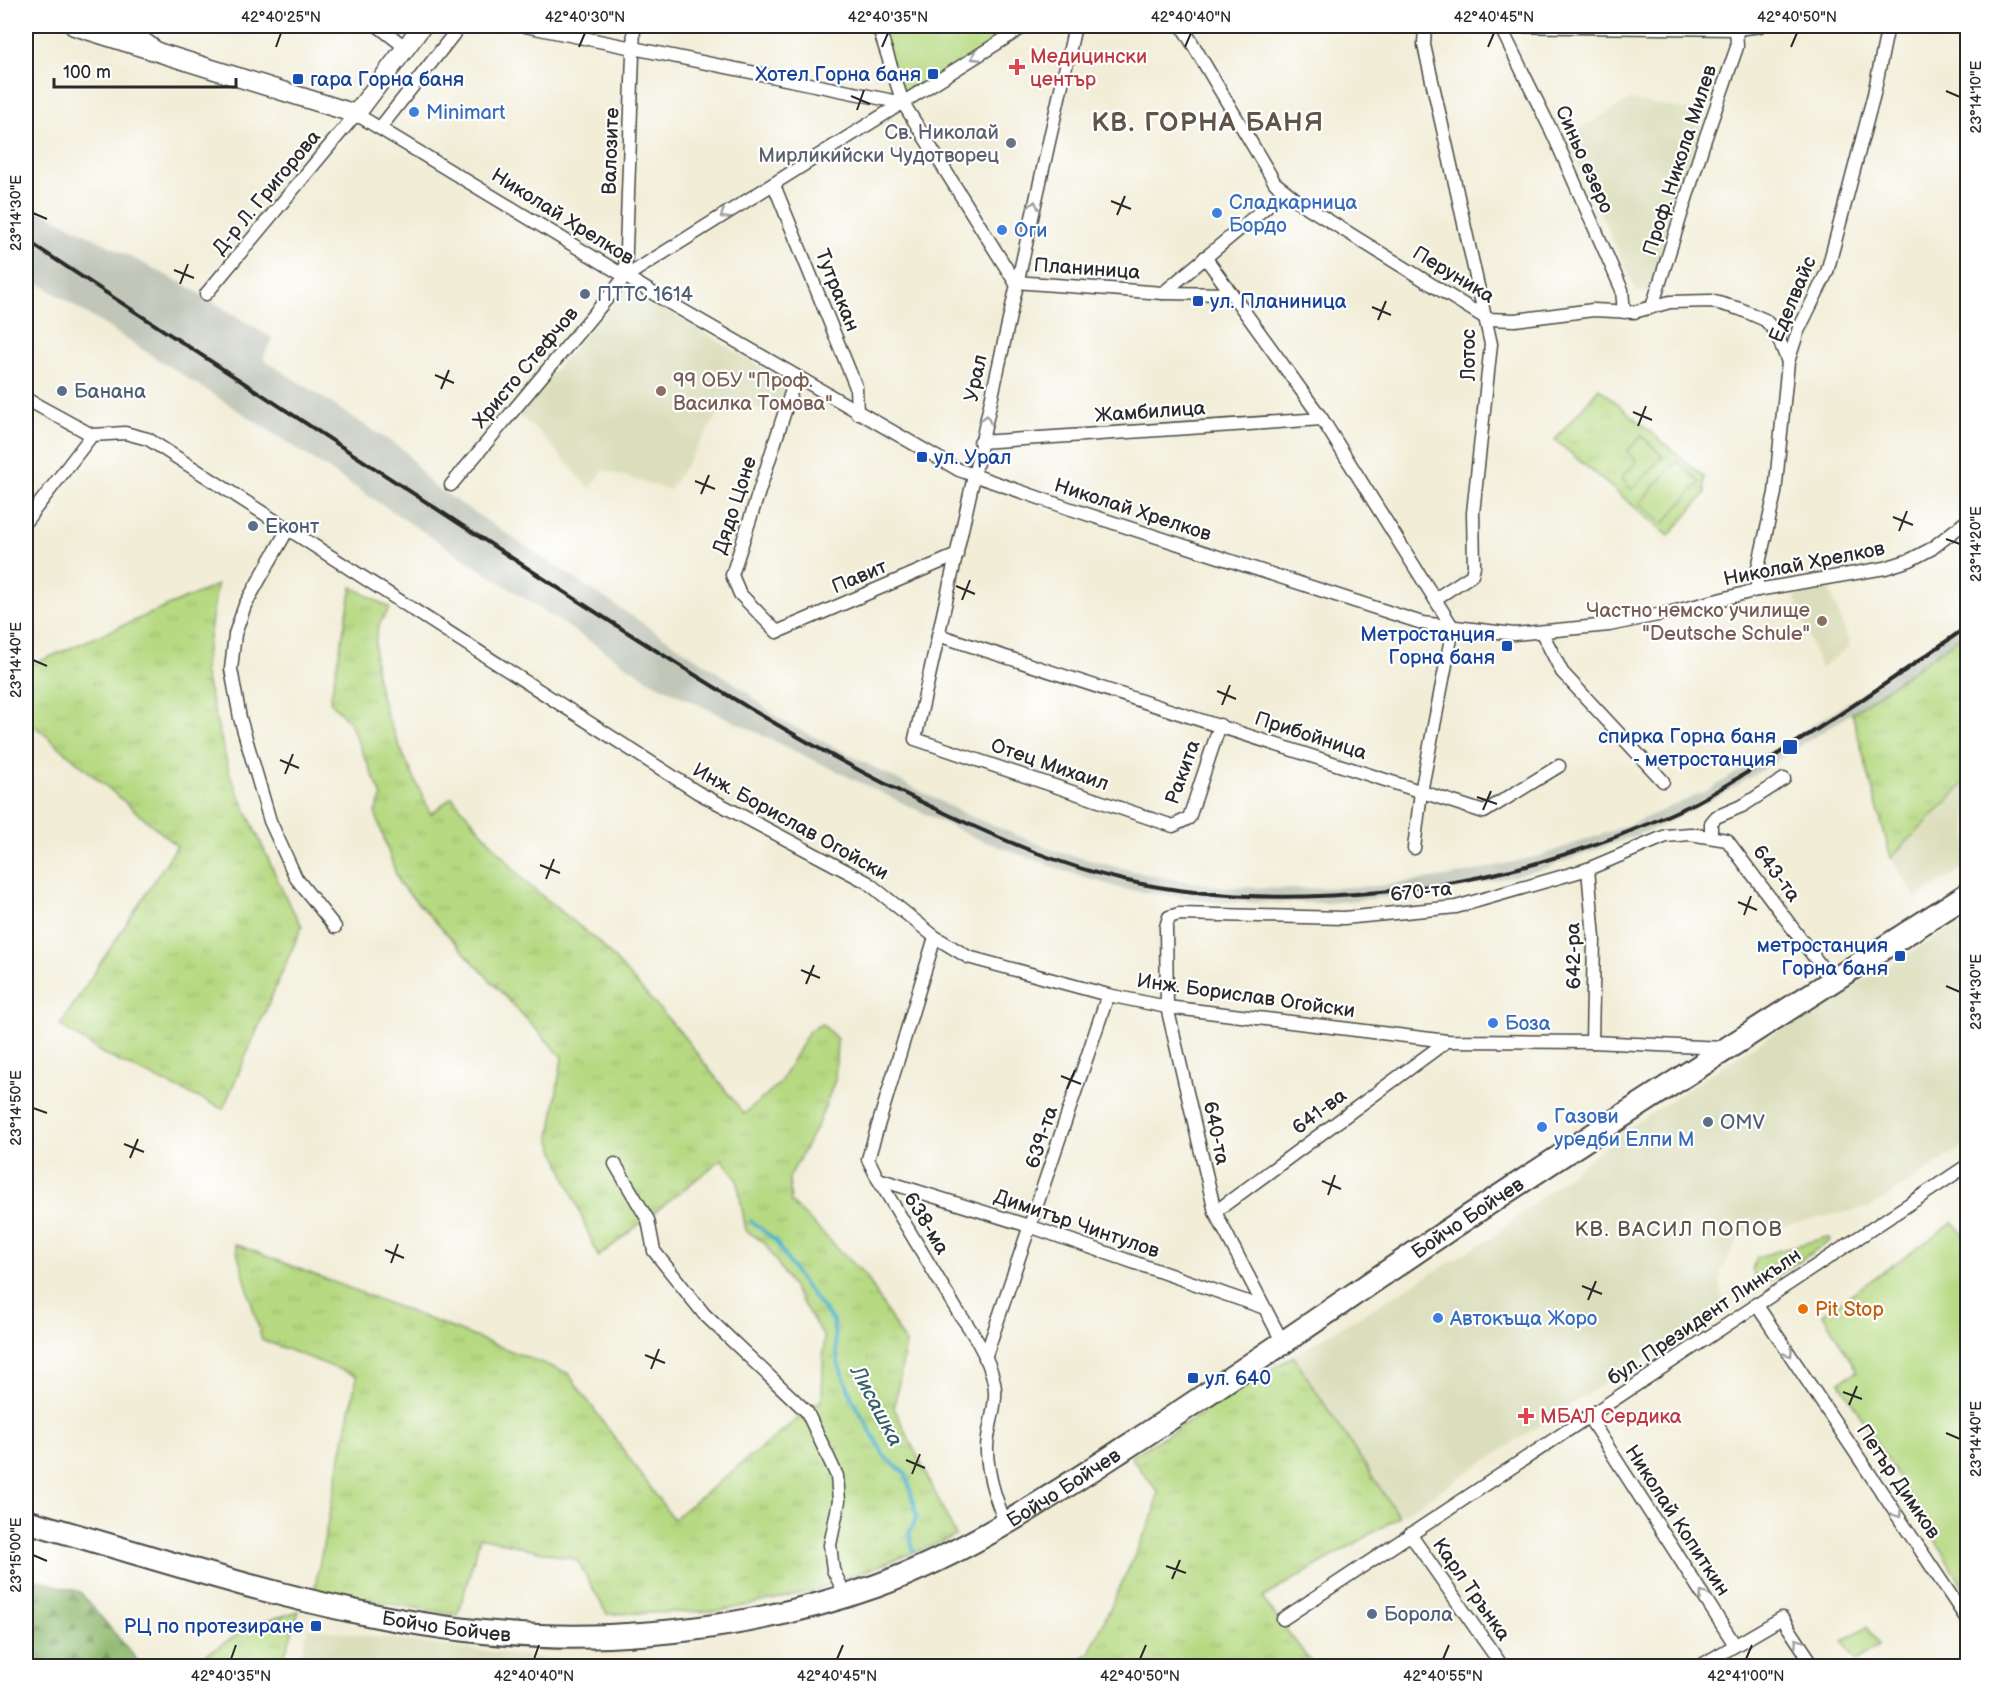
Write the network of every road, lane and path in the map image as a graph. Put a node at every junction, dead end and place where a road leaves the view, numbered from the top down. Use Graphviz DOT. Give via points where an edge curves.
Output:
graph roads {
  1 [pos="74,26"];
  2 [pos="127,26"];
  3 [pos="378,26"];
  4 [pos="422,26"];
  5 [pos="460,26"];
  6 [pos="525,26"];
  7 [pos="634,26"];
  8 [pos="878,26"];
  9 [pos="1025,26"];
  10 [pos="1075,26"];
  11 [pos="1182,26"];
  12 [pos="1425,26"];
  13 [pos="1501,26"];
  14 [pos="1760,26"];
  15 [pos="1888,26"];
  16 [pos="1736,27"];
  17 [pos="633,46"];
  18 [pos="405,47"];
  19 [pos="167,56"];
  20 [pos="903,103"];
  21 [pos="356,114"];
  22 [pos="380,128"];
  23 [pos="774,184"];
  24 [pos="1284,192"];
  25 [pos="1205,257"];
  26 [pos="625,277"];
  27 [pos="1016,282"];
  28 [pos="1163,293"];
  29 [pos="206,294"];
  30 [pos="1232,294"];
  31 [pos="1653,307"];
  32 [pos="1624,312"];
  33 [pos="1487,319"];
  34 [pos="1788,362"];
  35 [pos="796,377"];
  36 [pos="26,399"];
  37 [pos="857,413"];
  38 [pos="1322,419"];
  39 [pos="92,435"];
  40 [pos="980,442"];
  41 [pos="973,476"];
  42 [pos="451,485"];
  43 [pos="1968,520"];
  44 [pos="26,521"];
  45 [pos="288,529"];
  46 [pos="957,555"];
  47 [pos="1757,590"];
  48 [pos="1436,599"];
  49 [pos="1453,628"];
  50 [pos="777,632"];
  51 [pos="1542,633"];
  52 [pos="938,635"];
  53 [pos="1220,725"];
  54 [pos="915,739"];
  55 [pos="1559,766"];
  56 [pos="1784,779"];
  57 [pos="1663,782"];
  58 [pos="1421,792"];
  59 [pos="1173,826"];
  60 [pos="1666,836"];
  61 [pos="1711,837"];
  62 [pos="1414,848"];
  63 [pos="1588,869"];
  64 [pos="1968,894"];
  65 [pos="1169,917"];
  66 [pos="335,927"];
  67 [pos="935,937"];
  68 [pos="1832,981"];
  69 [pos="1108,995"];
  70 [pos="1167,1007"];
  71 [pos="1447,1041"];
  72 [pos="1592,1042"];
  73 [pos="1728,1048"];
  74 [pos="615,1164"];
  75 [pos="1968,1165"];
  76 [pos="878,1179"];
  77 [pos="1215,1212"];
  78 [pos="1032,1227"];
  79 [pos="1756,1304"];
  80 [pos="1262,1307"];
  81 [pos="1283,1343"];
  82 [pos="985,1358"];
  83 [pos="1588,1416"];
  84 [pos="26,1521"];
  85 [pos="1006,1524"];
  86 [pos="1410,1534"];
  87 [pos="845,1594"];
  88 [pos="1283,1619"];
  89 [pos="1968,1622"];
  90 [pos="1735,1645"];
  91 [pos="1502,1666"];
  92 [pos="1700,1666"];
  93 [pos="1814,1666"];
  1 -- 19 [label="street"];
  2 -- 19 [label="street"];
  3 -- 18 [label="street"];
  4 -- 18 [label="street"];
  5 -- 22 [label="street"];
  6 -- 17 [label="street"];
  7 -- 17 [label="street, Валозите"];
  8 -- 20 [label="street, Планиница"];
  9 -- 20 [label="street, Христо Стефчов, one-way"];
  27 -- 10 [label="street, Урал, one-way"];
  11 -- 24 [label="street, Перуника" via="1260,160"];
  12 -- 33 [label="street, Лотос" via="1424,45"];
  13 -- 16 [label="street"];
  13 -- 32 [label="street, Синьо езеро" via="1622,290"];
  14 -- 16 [label="street"];
  15 -- 34 [label="street, Еделвайс" via="1827,272 1798,331"];
  16 -- 31 [label="street, Проф. Никола Милев" via="1737,47"];
  17 -- 20 [label="street"];
  17 -- 26 [label="street, Валозите"];
  18 -- 21 [label="street"];
  19 -- 21 [label="street"];
  20 -- 23 [label="street, Христо Стефчов"];
  20 -- 27 [label="street, Планиница"];
  21 -- 22 [label="street, Николай Хрелков"];
  21 -- 29 [label="street, Д-р Л. Григорова"];
  22 -- 26 [label="street, Николай Хрелков"];
  23 -- 26 [label="street, Христо Стефчов, one-way"];
  23 -- 37 [label="street, Тутракан" via="856,387"];
  24 -- 25 [label="street"];
  24 -- 33 [label="street, Перуника"];
  25 -- 28 [label="street"];
  25 -- 30 [label="street"];
  26 -- 35 [label="street, Николай Хрелков"];
  26 -- 42 [label="street, Христо Стефчов"];
  27 -- 28 [label="street, Планиница"];
  40 -- 27 [label="street, Урал, one-way"];
  28 -- 30 [label="street, Планиница"];
  30 -- 38 [label="street"];
  31 -- 32 [label="street, Перуника"];
  31 -- 34 [label="street, Перуника" via="1704,300 1759,315 1776,332"];
  32 -- 33 [label="street, Перуника" via="1593,310 1515,321"];
  33 -- 48 [label="street, Лотос" via="1491,357 1473,513 1474,567 1472,575"];
  34 -- 47 [label="street, Еделвайс" via="1775,493 1756,572"];
  35 -- 37 [label="street, Николай Хрелков"];
  35 -- 50 [label="street, Дядо Цоне" via="732,575 740,594"];
  36 -- 39 [label="street"];
  37 -- 41 [label="street, Николай Хрелков"];
  38 -- 40 [label="street, Жамбилица"];
  38 -- 48 [label="street"];
  39 -- 44 [label="street"];
  39 -- 45 [label="street, Инж. Борислав Огойски" via="125,433 148,439"];
  40 -- 41 [label="street, Урал"];
  41 -- 46 [label="street, Урал"];
  41 -- 49 [label="street, Николай Хрелков" via="1401,617"];
  43 -- 47 [label="street, Николай Хрелков" via="1931,549 1899,564"];
  45 -- 66 [label="street" via="245,605 235,634 231,669 240,718 270,821 296,878"];
  45 -- 67 [label="street, Инж. Борислав Огойски" via="697,792 867,882"];
  46 -- 50 [label="street, Павит"];
  46 -- 52 [label="street, Урал"];
  47 -- 51 [label="street, Николай Хрелков" via="1672,612"];
  48 -- 49 [label="street"];
  49 -- 51 [label="street, Николай Хрелков"];
  49 -- 58 [label="street"];
  51 -- 57 [label="street" via="1563,672"];
  52 -- 53 [label="street, Прибойница"];
  52 -- 54 [label="street, Урал"];
  53 -- 58 [label="street, Прибойница"];
  53 -- 59 [label="street, Ракита" via="1189,818"];
  54 -- 59 [label="street, Отец Михаил"];
  55 -- 58 [label="street, Прибойница" via="1484,812"];
  56 -- 61 [label="street" via="1744,805 1716,817 1711,823"];
  58 -- 62 [label="street"];
  60 -- 61 [label="street, 643-та"];
  60 -- 63 [label="street, 670-та"];
  61 -- 68 [label="street, 643-та" via="1727,840"];
  63 -- 65 [label="street, 670-та" via="1456,907 1344,918 1179,914"];
  63 -- 72 [label="street, 642-ра" via="1594,938"];
  64 -- 68 [label="highway, Бойчо Бойчев"];
  65 -- 70 [label="street, 640-та"];
  67 -- 69 [label="street, Инж. Борислав Огойски" via="968,957"];
  67 -- 76 [label="street, 638-ма" via="868,1159"];
  68 -- 73 [label="highway, Бойчо Бойчев"];
  69 -- 70 [label="street, Инж. Борислав Огойски"];
  69 -- 78 [label="street, 639-та"];
  70 -- 71 [label="street, Инж. Борислав Огойски"];
  70 -- 77 [label="street, 640-та"];
  71 -- 72 [label="street, Инж. Борислав Огойски"];
  71 -- 77 [label="street, 641-ва"];
  72 -- 73 [label="street, Инж. Борислав Огойски"];
  73 -- 81 [label="highway, Бойчо Бойчев"];
  74 -- 87 [label="street" via="648,1220 654,1251 704,1314 807,1413 837,1476 839,1502 830,1545 833,1570"];
  75 -- 79 [label="street, бул. Президент Линкълн"];
  76 -- 78 [label="street, Димитър Чинтулов"];
  76 -- 82 [label="street, 638-ма" via="973,1332"];
  77 -- 80 [label="street, 640-та"];
  78 -- 80 [label="street, Димитър Чинтулов"];
  78 -- 82 [label="street, 639-та"];
  79 -- 83 [label="street, бул. Президент Линкълн"];
  79 -- 89 [label="street, Петър Димков, one-way"];
  80 -- 81 [label="street, 640-та"];
  81 -- 85 [label="highway, Бойчо Бойчев"];
  82 -- 85 [label="street, 638-ма" via="996,1394 986,1450 993,1493"];
  83 -- 86 [label="street, бул. Президент Линкълн"];
  90 -- 83 [label="street, Николай Копиткин, one-way"];
  84 -- 87 [label="highway, Бойчо Бойчев" via="352,1612 409,1624 499,1635 612,1636 734,1624"];
  85 -- 87 [label="highway, Бойчо Бойчев" via="875,1586"];
  86 -- 88 [label="street, бул. Президент Линкълн"];
  86 -- 91 [label="street, Карл Трънка"];
  90 -- 92 [label="street"];
  93 -- 90 [label="street, one-way" via="1782,1618"];
}
